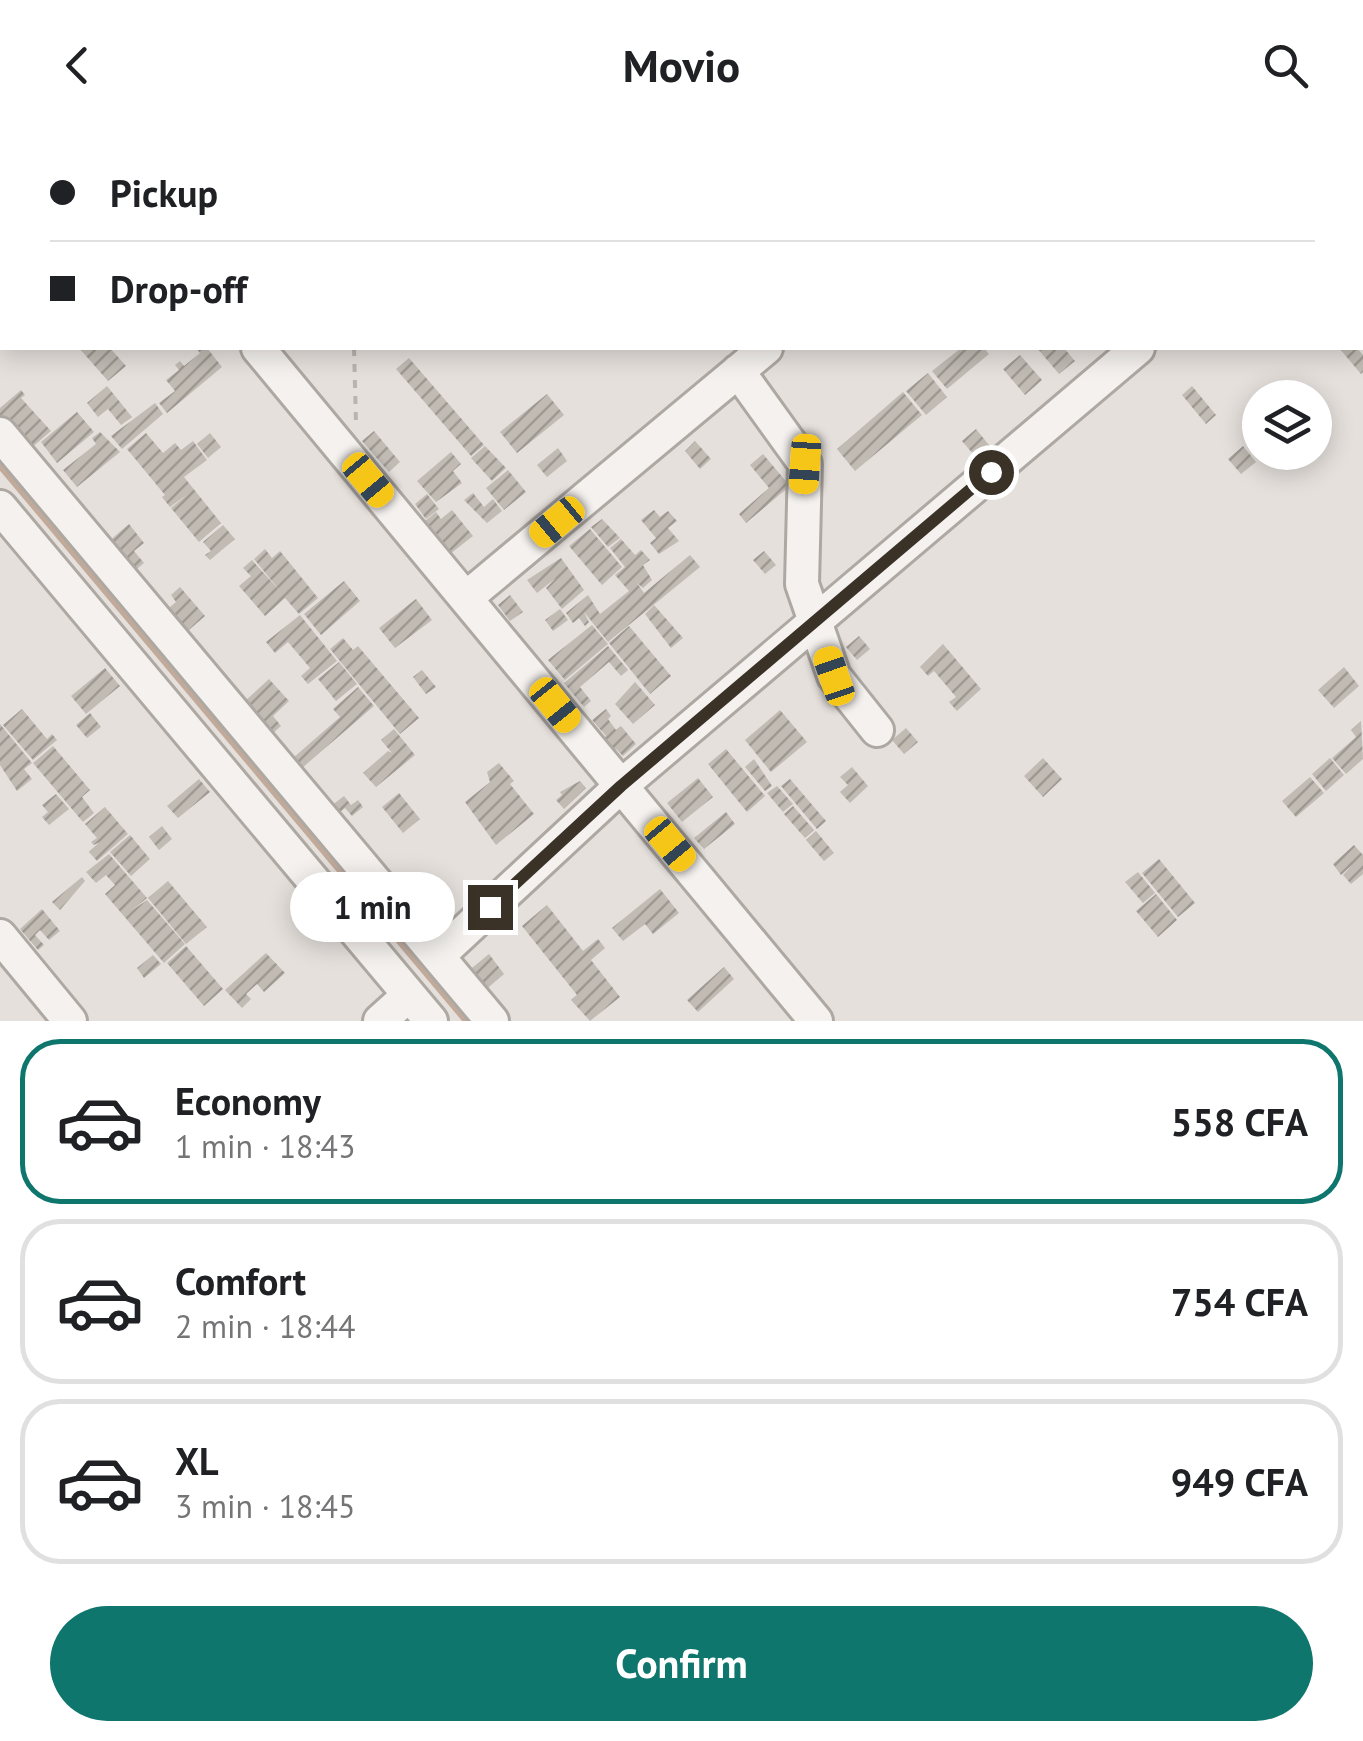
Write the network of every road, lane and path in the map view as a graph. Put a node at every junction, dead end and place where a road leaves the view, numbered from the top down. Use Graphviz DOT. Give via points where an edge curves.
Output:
graph roads {
  1 [pos="260,350"];
  2 [pos="354,350"];
  3 [pos="764,350"];
  4 [pos="1136,350"];
  5 [pos="738,371"];
  6 [pos="0,434"];
  7 [pos="360,470"];
  8 [pos="0,508"];
  9 [pos="466,598"];
  10 [pos="815,621"];
  11 [pos="877,730"];
  12 [pos="621,786"];
  13 [pos="0,936"];
  14 [pos="438,956"];
  15 [pos="409,995"];
  16 [pos="70,1021"];
  17 [pos="380,1021"];
  18 [pos="431,1021"];
  19 [pos="492,1021"];
  20 [pos="816,1021"];
  1 -- 7 [label="street"];
  2 -- 7 [label="path"];
  3 -- 5 [label="street"];
  4 -- 10 [label="street"];
  5 -- 9 [label="street"];
  5 -- 10 [label="street" via="805,464 802,584"];
  6 -- 14 [label="street"];
  7 -- 9 [label="street"];
  8 -- 15 [label="street"];
  9 -- 12 [label="street"];
  10 -- 11 [label="street" via="834,676"];
  10 -- 12 [label="street"];
  12 -- 14 [label="street"];
  12 -- 20 [label="street"];
  13 -- 16 [label="street"];
  14 -- 19 [label="street"];
  15 -- 17 [label="street"];
  15 -- 18 [label="street"];
}
